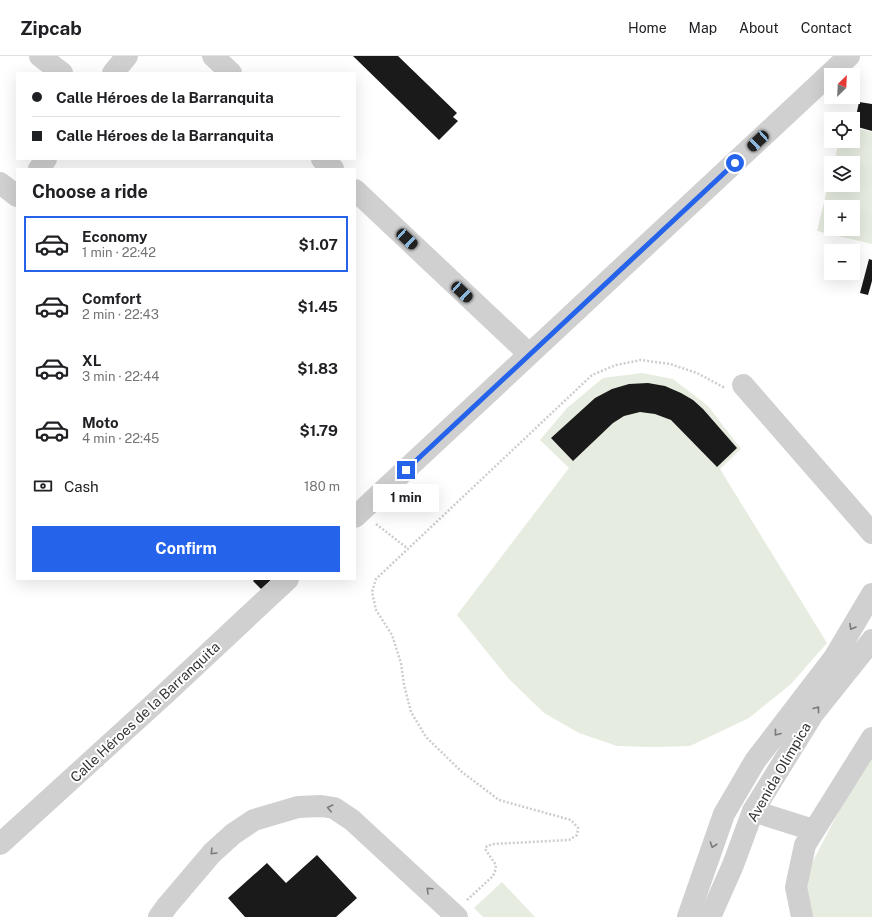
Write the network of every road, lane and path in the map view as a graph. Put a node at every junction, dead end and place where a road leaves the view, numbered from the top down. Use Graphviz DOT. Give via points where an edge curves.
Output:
graph roads {
  1 [pos="40,56"];
  2 [pos="127,56"];
  3 [pos="213,56"];
  4 [pos="849,56"];
  5 [pos="61,72"];
  6 [pos="114,72"];
  7 [pos="230,72"];
  8 [pos="45,160"];
  9 [pos="323,160"];
  10 [pos="39,168"];
  11 [pos="332,168"];
  12 [pos="0,183"];
  13 [pos="16,195"];
  14 [pos="358,197"];
  15 [pos="529,354"];
  16 [pos="743,385"];
  17 [pos="358,514"];
  18 [pos="872,533"];
  19 [pos="407,548"];
  20 [pos="287,580"];
  21 [pos="872,594"];
  22 [pos="872,640"];
  23 [pos="872,738"];
  24 [pos="753,811"];
  25 [pos="813,830"];
  26 [pos="0,844"];
  27 [pos="455,915"];
  28 [pos="159,917"];
  29 [pos="688,917"];
  30 [pos="710,917"];
  31 [pos="802,917"];
  1 -- 5 [label="street"];
  2 -- 6 [label="street"];
  3 -- 7 [label="street"];
  4 -- 15 [label="street"];
  8 -- 10 [label="street"];
  9 -- 11 [label="street"];
  12 -- 13 [label="street"];
  14 -- 15 [label="street"];
  15 -- 17 [label="street"];
  16 -- 18 [label="street"];
  16 -- 19 [label="path" via="735,390 728,390 697,373 670,364 641,360 592,375"];
  17 -- 19 [label="path"];
  19 -- 27 [label="path" via="376,579 372,592 376,610 392,635 401,663 411,712 426,737 462,772 499,800 571,820 578,828 577,836 569,840 487,846 486,853 496,865 494,874"];
  20 -- 26 [label="street, Calle Héroes de la Barranquita"];
  21 -- 29 [label="street, one-way" via="834,658 755,761 724,814"];
  24 -- 22 [label="street, Avenida Olímpica, one-way" via="813,714"];
  23 -- 25 [label="street"];
  24 -- 25 [label="street"];
  24 -- 30 [label="street, Avenida Olímpica"];
  25 -- 31 [label="street" via="805,845 796,887"];
  27 -- 28 [label="street, one-way" via="352,820 334,808 320,806 298,807 254,820 233,834 212,853"];
}
